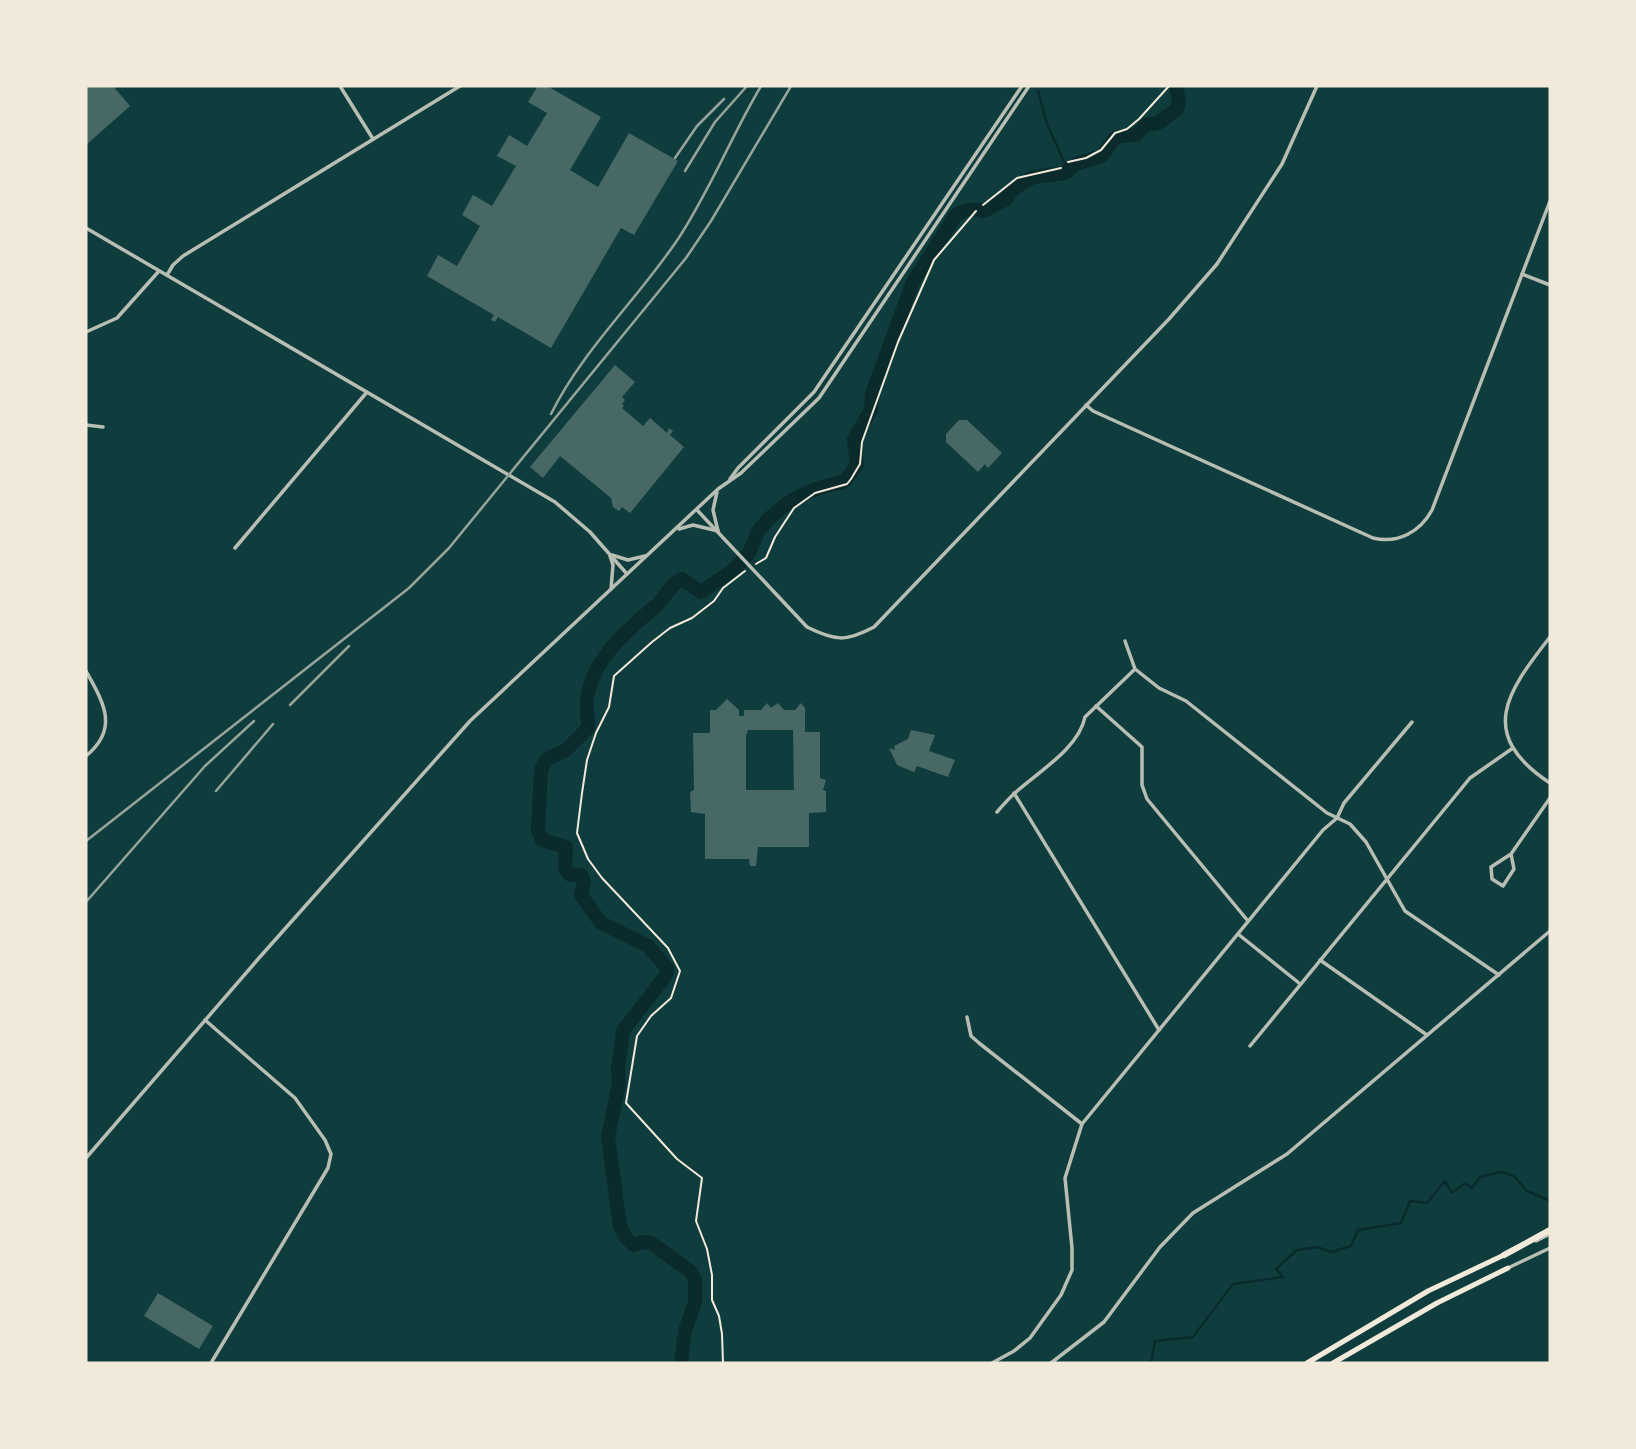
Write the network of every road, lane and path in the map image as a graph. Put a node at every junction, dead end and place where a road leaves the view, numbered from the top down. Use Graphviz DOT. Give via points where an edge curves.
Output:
graph roads {
  1 [pos="340,86"];
  2 [pos="460,86"];
  3 [pos="1021,86"];
  4 [pos="1029,86"];
  5 [pos="1169,86"];
  6 [pos="1317,86"];
  7 [pos="373,139"];
  8 [pos="1068,162"];
  9 [pos="1061,168"];
  10 [pos="1550,201"];
  11 [pos="983,205"];
  12 [pos="976,211"];
  13 [pos="86,228"];
  14 [pos="159,271"];
  15 [pos="1522,274"];
  16 [pos="167,275"];
  17 [pos="1550,285"];
  18 [pos="86,332"];
  19 [pos="367,392"];
  20 [pos="1086,405"];
  21 [pos="86,425"];
  22 [pos="103,428"];
  23 [pos="728,481"];
  24 [pos="718,489"];
  25 [pos="696,510"];
  26 [pos="674,531"];
  27 [pos="718,531"];
  28 [pos="234,548"];
  29 [pos="609,554"];
  30 [pos="647,555"];
  31 [pos="751,567"];
  32 [pos="627,574"];
  33 [pos="610,590"];
  34 [pos="1550,636"];
  35 [pos="1125,641"];
  36 [pos="1135,668"];
  37 [pos="86,671"];
  38 [pos="1096,706"];
  39 [pos="1412,722"];
  40 [pos="1513,748"];
  41 [pos="86,756"];
  42 [pos="1550,783"];
  43 [pos="1014,793"];
  44 [pos="1550,798"];
  45 [pos="997,812"];
  46 [pos="1337,818"];
  47 [pos="1511,854"];
  48 [pos="1386,879"];
  49 [pos="1248,921"];
  50 [pos="1550,931"];
  51 [pos="1238,934"];
  52 [pos="1320,960"];
  53 [pos="1499,975"];
  54 [pos="1300,983"];
  55 [pos="967,1017"];
  56 [pos="205,1020"];
  57 [pos="1159,1030"];
  58 [pos="1428,1036"];
  59 [pos="1250,1046"];
  60 [pos="1082,1124"];
  61 [pos="86,1158"];
  62 [pos="1550,1232"];
  63 [pos="1550,1248"];
  64 [pos="1504,1255"];
  65 [pos="1508,1268"];
  66 [pos="211,1363"];
  67 [pos="723,1363"];
  68 [pos="992,1363"];
  69 [pos="1051,1363"];
  70 [pos="1307,1363"];
  71 [pos="1332,1363"];
  1 -- 7 [label="street"];
  2 -- 7 [label="street"];
  3 -- 23 [label="street" via="814,392"];
  4 -- 23 [label="street" via="819,398"];
  5 -- 8 [label="path" via="1101,150"];
  6 -- 20 [label="street" via="1282,164 1217,264"];
  7 -- 16 [label="street" via="183,256"];
  9 -- 11 [label="path" via="1017,178"];
  10 -- 15 [label="street"];
  12 -- 31 [label="path" via="934,260 898,342 862,442 860,464 851,479 815,493 794,508 766,558"];
  13 -- 14 [label="street"];
  14 -- 16 [label="street"];
  14 -- 18 [label="street" via="117,318"];
  15 -- 17 [label="street"];
  15 -- 20 [label="street" via="1432,510 1420,527 1399,538 1381,540 1360,533"];
  16 -- 19 [label="street"];
  19 -- 28 [label="street"];
  19 -- 29 [label="street" via="555,502"];
  20 -- 31 [label="street" via="874,627 857,636 838,639 807,628"];
  21 -- 22 [label="street"];
  23 -- 24 [label="street"];
  24 -- 25 [label="street"];
  24 -- 27 [label="street" via="713,510"];
  25 -- 26 [label="street"];
  25 -- 27 [label="street"];
  26 -- 27 [label="street" via="693,525"];
  26 -- 30 [label="street"];
  27 -- 31 [label="street"];
  29 -- 30 [label="street" via="628,560"];
  29 -- 32 [label="street"];
  29 -- 33 [label="street" via="613,565"];
  30 -- 32 [label="street"];
  31 -- 67 [label="path" via="714,601 670,628 614,676 609,707 587,760 577,833 602,878 668,948 680,971 671,998 637,1036 626,1102 677,1158 702,1178 696,1221 712,1275"];
  32 -- 33 [label="street"];
  33 -- 56 [label="street" via="470,721"];
  34 -- 40 [label="street" via="1510,692 1506,721"];
  35 -- 36 [label="street"];
  36 -- 38 [label="street"];
  36 -- 46 [label="street" via="1159,688 1186,701"];
  37 -- 41 [label="street" via="107,718 96,747"];
  38 -- 43 [label="street" via="1076,738"];
  38 -- 49 [label="street" via="1142,747 1142,785 1147,799"];
  39 -- 46 [label="street" via="1344,803"];
  40 -- 42 [label="street" via="1531,771"];
  40 -- 48 [label="street" via="1470,778"];
  43 -- 45 [label="street"];
  43 -- 57 [label="street"];
  44 -- 47 [label="street"];
  46 -- 48 [label="street" via="1350,824 1366,842"];
  46 -- 49 [label="street"];
  47 -- 47 [label="street" via="1514,869 1503,886 1492,879 1491,867"];
  48 -- 52 [label="street"];
  48 -- 53 [label="street" via="1405,911"];
  49 -- 51 [label="street"];
  50 -- 53 [label="street"];
  51 -- 54 [label="street"];
  51 -- 57 [label="street"];
  52 -- 54 [label="street"];
  52 -- 58 [label="street"];
  53 -- 58 [label="street"];
  54 -- 59 [label="street"];
  55 -- 60 [label="street" via="971,1035 979,1043"];
  56 -- 61 [label="street"];
  56 -- 66 [label="street" via="295,1098 331,1154 328,1168"];
  57 -- 60 [label="street"];
  58 -- 69 [label="street" via="1287,1154 1194,1213 1160,1247 1104,1322"];
  60 -- 68 [label="street" via="1065,1178 1072,1270 1061,1295 1030,1338"];
  62 -- 64 [label="highway"];
  63 -- 65 [label="street"];
  64 -- 70 [label="main road" via="1428,1291"];
  65 -- 71 [label="main road"];
}
